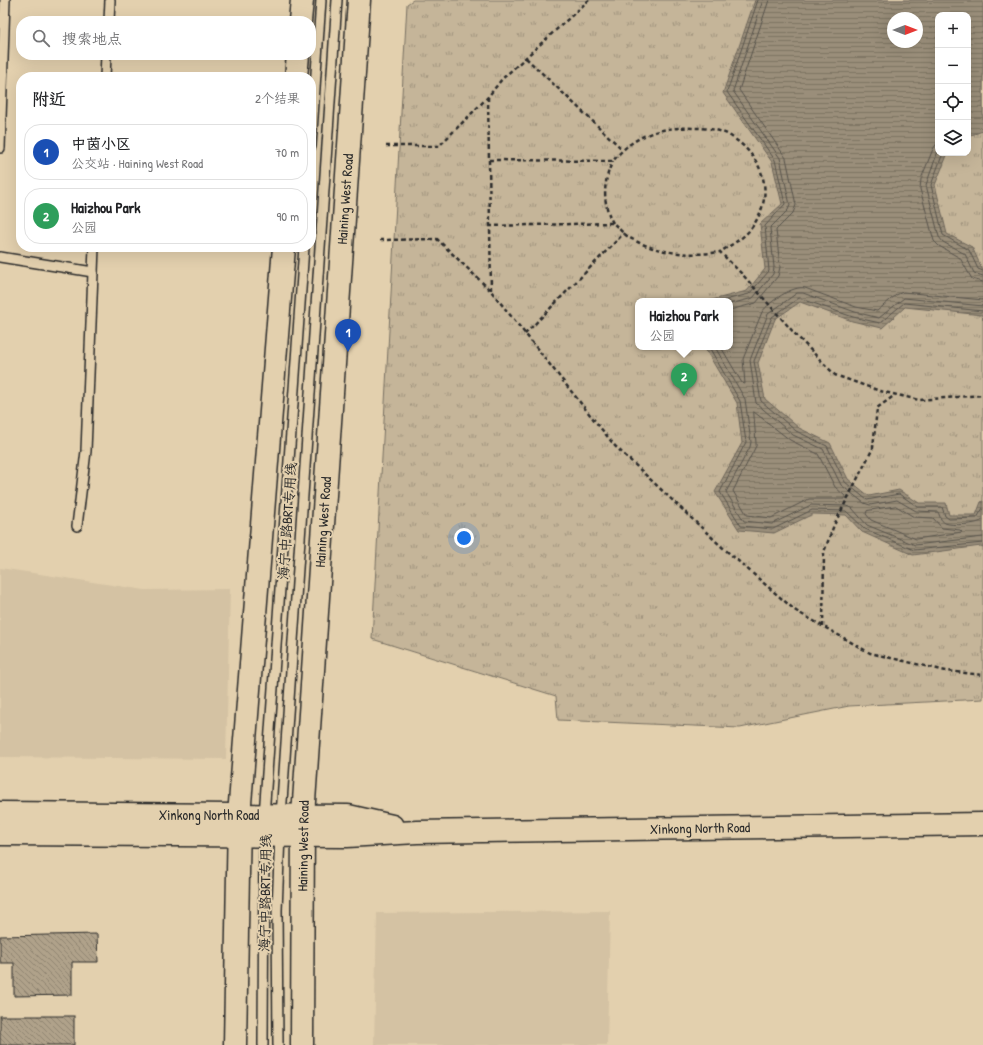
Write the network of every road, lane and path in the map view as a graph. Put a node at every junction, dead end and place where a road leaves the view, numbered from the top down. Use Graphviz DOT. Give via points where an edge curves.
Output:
graph roads {
  1 [pos="5,0"];
  2 [pos="110,0"];
  3 [pos="302,0"];
  4 [pos="321,0"];
  5 [pos="337,0"];
  6 [pos="359,0"];
  7 [pos="589,0"];
  8 [pos="109,16"];
  9 [pos="300,16"];
  10 [pos="526,58"];
  11 [pos="106,60"];
  12 [pos="298,60"];
  13 [pos="105,72"];
  14 [pos="296,72"];
  15 [pos="316,73"];
  16 [pos="488,97"];
  17 [pos="386,146"];
  18 [pos="0,148"];
  19 [pos="622,149"];
  20 [pos="489,160"];
  21 [pos="613,161"];
  22 [pos="613,223"];
  23 [pos="489,226"];
  24 [pos="624,233"];
  25 [pos="380,240"];
  26 [pos="94,252"];
  27 [pos="284,252"];
  28 [pos="304,252"];
  29 [pos="720,252"];
  30 [pos="0,257"];
  31 [pos="93,272"];
  32 [pos="491,291"];
  33 [pos="525,334"];
  34 [pos="895,394"];
  35 [pos="983,395"];
  36 [pos="77,526"];
  37 [pos="823,627"];
  38 [pos="983,675"];
  39 [pos="0,814"];
  40 [pos="983,824"];
  41 [pos="239,825"];
  42 [pos="272,825"];
  43 [pos="303,826"];
  44 [pos="0,834"];
  45 [pos="235,1045"];
  46 [pos="263,1045"];
  47 [pos="278,1045"];
  48 [pos="302,1045"];
  1 -- 18 [label="lane"];
  2 -- 8 [label="lane"];
  3 -- 9 [label="main road"];
  4 -- 15 [label="lane"];
  5 -- 42 [label="lane, 海宁中路BRT专用线"];
  6 -- 43 [label="main road, Haining West Road"];
  7 -- 10 [label="path"];
  10 -- 16 [label="path" via="502,79"];
  10 -- 19 [label="path"];
  11 -- 13 [label="lane"];
  12 -- 14 [label="main road"];
  16 -- 17 [label="path" via="439,146"];
  16 -- 20 [label="path"];
  19 -- 21 [label="path"];
  19 -- 29 [label="path" via="655,131 683,127 708,128 726,134 744,146 762,174 766,188 765,203 759,218 748,232"];
  20 -- 21 [label="path"];
  20 -- 23 [label="path"];
  21 -- 22 [label="path" via="605,190 608,211"];
  22 -- 23 [label="path"];
  22 -- 24 [label="path"];
  23 -- 32 [label="path"];
  24 -- 29 [label="path" via="631,239 666,251 684,254"];
  24 -- 33 [label="path"];
  25 -- 32 [label="path" via="437,239"];
  26 -- 31 [label="lane"];
  27 -- 41 [label="main road"];
  28 -- 42 [label="lane, 海宁中路BRT专用线"];
  29 -- 34 [label="path" via="835,375"];
  30 -- 31 [label="lane"];
  31 -- 36 [label="lane" via="86,451"];
  32 -- 33 [label="path"];
  33 -- 37 [label="path" via="615,446 722,547 796,612"];
  34 -- 35 [label="path" via="919,400"];
  34 -- 37 [label="path" via="877,408 873,448 834,525 824,552"];
  37 -- 38 [label="path" via="870,653 946,671"];
  39 -- 41 [label="main road, Xinkong North Road"];
  40 -- 43 [label="main road, Xinkong North Road" via="417,832 347,836"];
  41 -- 42 [label="main road, Xinkong North Road"];
  41 -- 44 [label="main road, Xinkong North Road"];
  41 -- 45 [label="main road"];
  42 -- 43 [label="main road, Xinkong North Road"];
  42 -- 46 [label="lane, 海宁中路BRT专用线"];
  42 -- 47 [label="lane, 海宁中路BRT专用线" via="277,910"];
  43 -- 48 [label="main road, Haining West Road"];
}
